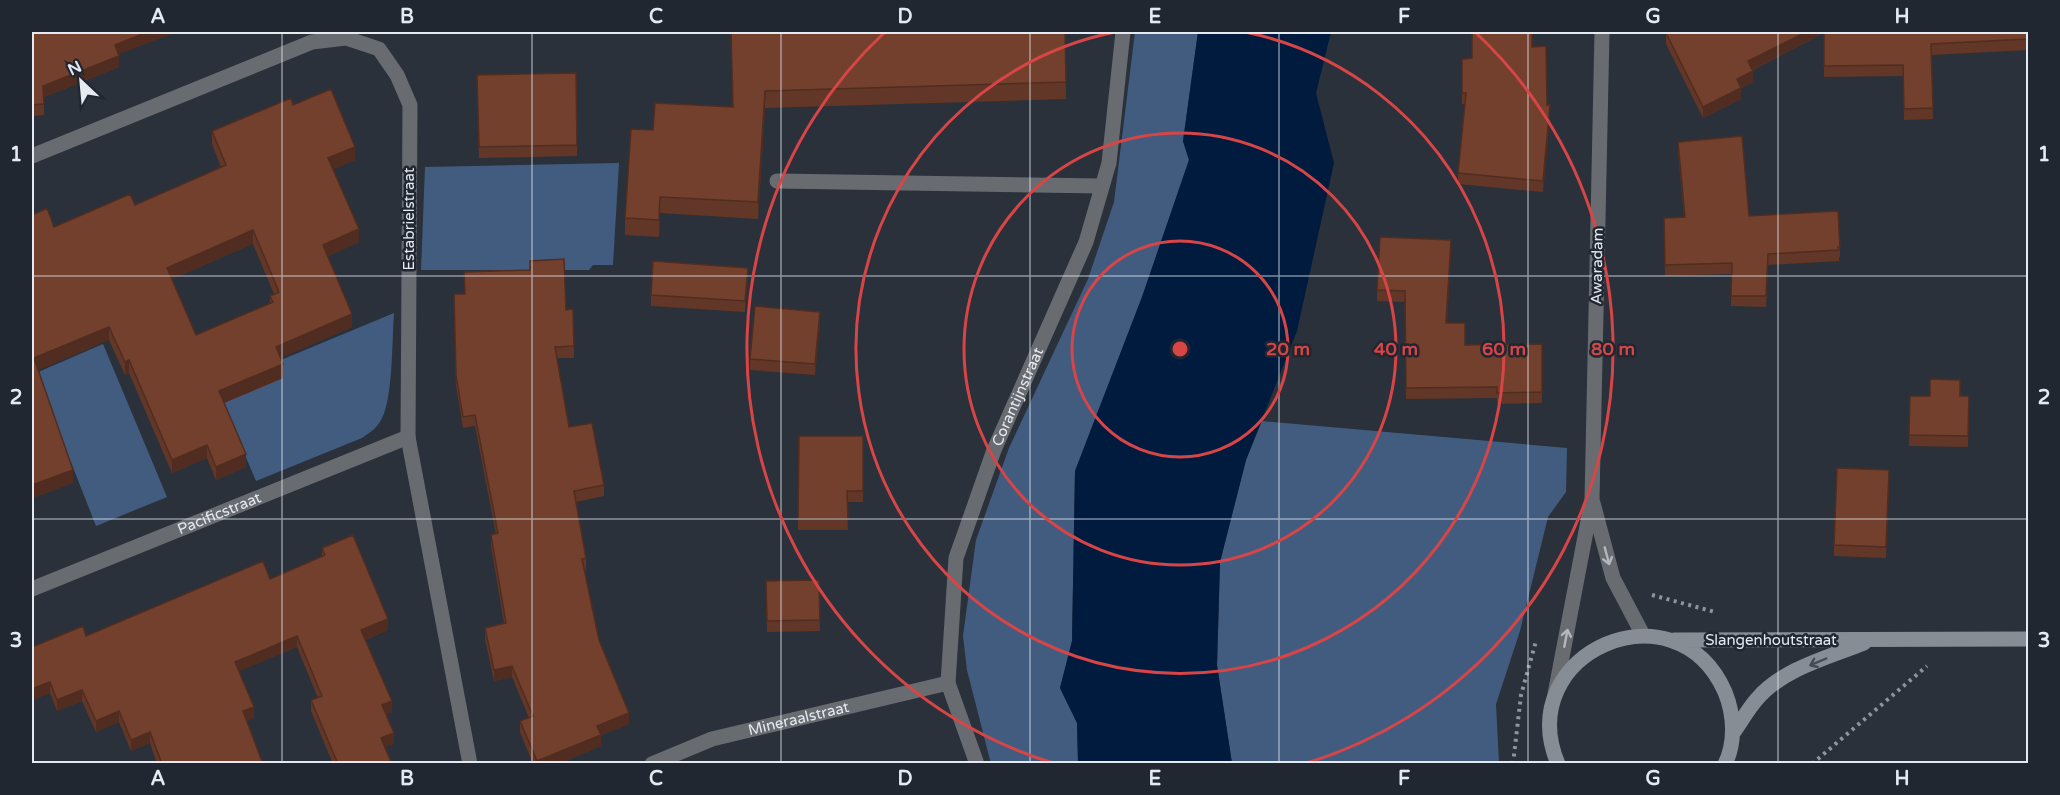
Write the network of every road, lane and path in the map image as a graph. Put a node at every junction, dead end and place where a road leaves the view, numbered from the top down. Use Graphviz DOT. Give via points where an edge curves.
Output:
graph roads {
  1 [pos="1123,32"];
  2 [pos="1602,32"];
  3 [pos="32,156"];
  4 [pos="777,181"];
  5 [pos="1102,186"];
  6 [pos="408,437"];
  7 [pos="1592,500"];
  8 [pos="32,589"];
  9 [pos="1643,635"];
  10 [pos="1872,639"];
  11 [pos="2028,639"];
  12 [pos="1671,640"];
  13 [pos="1957,640"];
  14 [pos="948,683"];
  15 [pos="1555,696"];
  16 [pos="1733,733"];
  17 [pos="1553,759"];
  18 [pos="470,764"];
  19 [pos="652,764"];
  20 [pos="977,764"];
  21 [pos="1725,764"];
  22 [pos="1812,764"];
  1 -- 5 [label="street, Corantijnstraat" via="1109,163"];
  2 -- 7 [label="street, Awaradam"];
  3 -- 6 [label="street, Estabrielstraat" via="312,42 346,38 379,49 397,75 410,105"];
  4 -- 5 [label="street"];
  5 -- 14 [label="street, Corantijnstraat" via="1086,242 994,450 956,558"];
  6 -- 8 [label="street, Pacificstraat"];
  6 -- 18 [label="street, Estabrielstraat"];
  7 -- 9 [label="street, Awaradam, one-way" via="1613,578"];
  15 -- 7 [label="street, Awaradam, one-way"];
  9 -- 12 [label="main road"];
  9 -- 15 [label="main road" via="1615,639 1589,652 1569,671"];
  10 -- 12 [label="main road, Slangenhoutstraat"];
  10 -- 13 [label="main road, Slangenhoutstraat"];
  10 -- 16 [label="main road, Slangenhoutstraat, one-way" via="1776,681 1757,698"];
  11 -- 13 [label="main road, Slangenhoutstraat"];
  12 -- 16 [label="main road" via="1697,655 1718,676 1730,704"];
  13 -- 22 [label="path"];
  14 -- 19 [label="street, Mineraalstraat" via="712,739"];
  14 -- 20 [label="street, Corantijnstraat"];
  15 -- 17 [label="main road" via="1549,722"];
  16 -- 21 [label="main road"];
}
